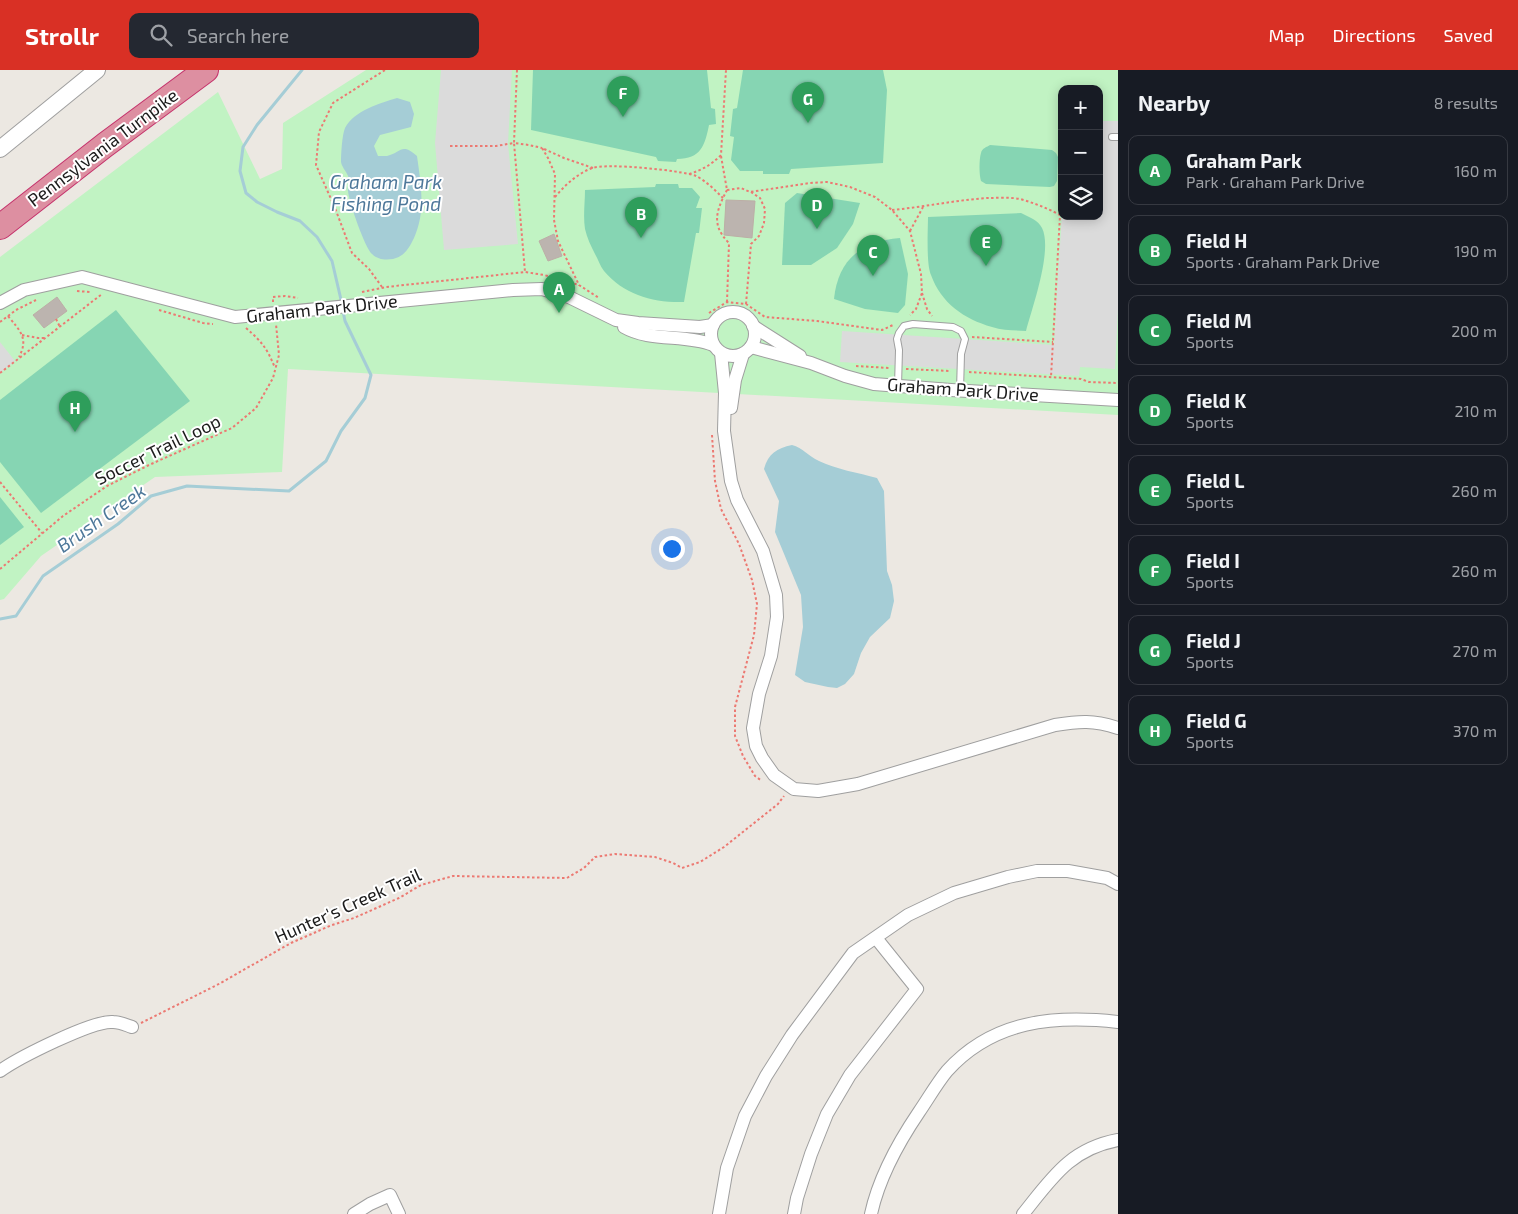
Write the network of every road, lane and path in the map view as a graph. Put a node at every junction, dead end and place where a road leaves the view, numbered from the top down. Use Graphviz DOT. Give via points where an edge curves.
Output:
graph roads {
  1 [pos="97,70"];
  2 [pos="179,70"];
  3 [pos="206,70"];
  4 [pos="385,70"];
  5 [pos="517,70"];
  6 [pos="726,70"];
  7 [pos="514,144"];
  8 [pos="450,146"];
  9 [pos="542,148"];
  10 [pos="0,149"];
  11 [pos="721,156"];
  12 [pos="593,168"];
  13 [pos="689,174"];
  14 [pos="727,190"];
  15 [pos="750,192"];
  16 [pos="555,197"];
  17 [pos="722,198"];
  18 [pos="923,207"];
  19 [pos="0,208"];
  20 [pos="892,210"];
  21 [pos="0,227"];
  22 [pos="910,231"];
  23 [pos="525,272"];
  24 [pos="579,285"];
  25 [pos="382,287"];
  26 [pos="75,290"];
  27 [pos="357,293"];
  28 [pos="922,293"];
  29 [pos="38,299"];
  30 [pos="603,300"];
  31 [pos="727,302"];
  32 [pos="0,303"];
  33 [pos="8,316"];
  34 [pos="56,319"];
  35 [pos="906,319"];
  36 [pos="934,319"];
  37 [pos="616,320"];
  38 [pos="0,322"];
  39 [pos="706,323"];
  40 [pos="276,324"];
  41 [pos="753,326"];
  42 [pos="60,327"];
  43 [pos="245,327"];
  44 [pos="22,335"];
  45 [pos="45,338"];
  46 [pos="717,349"];
  47 [pos="747,350"];
  48 [pos="18,359"];
  49 [pos="811,362"];
  50 [pos="276,368"];
  51 [pos="0,373"];
  52 [pos="1118,383"];
  53 [pos="898,387"];
  54 [pos="960,391"];
  55 [pos="1118,400"];
  56 [pos="712,435"];
  57 [pos="726,448"];
  58 [pos="0,482"];
  59 [pos="42,533"];
  60 [pos="0,569"];
  61 [pos="1118,728"];
  62 [pos="762,781"];
  63 [pos="784,796"];
  64 [pos="1118,884"];
  65 [pos="876,938"];
  66 [pos="1118,1022"];
  67 [pos="132,1027"];
  68 [pos="0,1072"];
  69 [pos="1118,1140"];
  70 [pos="354,1214"];
  71 [pos="399,1214"];
  72 [pos="719,1214"];
  73 [pos="794,1214"];
  74 [pos="871,1214"];
  75 [pos="1024,1214"];
  1 -- 10 [label="street"];
  2 -- 19 [label="highway, Pennsylvania Turnpike"];
  3 -- 21 [label="highway, Pennsylvania Turnpike"];
  4 -- 25 [label="path" via="333,102 319,132 316,166 352,252"];
  5 -- 7 [label="path"];
  6 -- 11 [label="path"];
  7 -- 8 [label="path"];
  7 -- 9 [label="path"];
  7 -- 23 [label="path"];
  9 -- 12 [label="path"];
  9 -- 16 [label="path" via="555,174"];
  11 -- 13 [label="path"];
  11 -- 14 [label="path"];
  12 -- 13 [label="path" via="631,166"];
  12 -- 16 [label="path" via="569,182"];
  13 -- 17 [label="path" via="710,186"];
  14 -- 15 [label="path" via="741,188"];
  14 -- 17 [label="path"];
  15 -- 20 [label="path" via="827,182 874,197"];
  15 -- 31 [label="path" via="760,198 765,209 764,223 759,236 751,244 746,304"];
  16 -- 24 [label="path" via="554,220 558,241"];
  17 -- 31 [label="path" via="717,216 721,235 729,243"];
  18 -- 20 [label="path"];
  18 -- 22 [label="path"];
  18 -- 52 [label="path" via="965,199 1018,199 1060,214 1051,377"];
  20 -- 22 [label="path"];
  22 -- 28 [label="path" via="921,274"];
  23 -- 24 [label="path"];
  23 -- 25 [label="path"];
  24 -- 30 [label="path"];
  25 -- 27 [label="path"];
  26 -- 42 [label="path" via="102,294"];
  28 -- 35 [label="path" via="916,309"];
  28 -- 36 [label="path"];
  29 -- 33 [label="path"];
  31 -- 39 [label="path"];
  32 -- 37 [label="street, Graham Park Drive" via="24,290 82,277 235,317 542,289 569,297"];
  33 -- 38 [label="path"];
  33 -- 44 [label="path"];
  34 -- 42 [label="path"];
  37 -- 39 [label="street, Graham Park Drive" via="638,324"];
  37 -- 46 [label="street, Graham Park Drive" via="625,328 641,333 696,340"];
  39 -- 41 [label="street, Graham Park Drive" via="733,313 745,316"];
  39 -- 46 [label="street"];
  40 -- 50 [label="path, Soccer Trail Loop" via="279,355"];
  41 -- 47 [label="street" via="754,336"];
  41 -- 49 [label="street, Graham Park Drive"];
  42 -- 45 [label="path"];
  43 -- 50 [label="path" via="262,342"];
  44 -- 45 [label="path"];
  44 -- 48 [label="path" via="23,349"];
  45 -- 48 [label="path"];
  46 -- 47 [label="street, Graham Park Drive" via="728,356"];
  46 -- 57 [label="street" via="725,393"];
  47 -- 49 [label="street, Graham Park Drive"];
  47 -- 57 [label="street" via="735,380"];
  48 -- 51 [label="path"];
  49 -- 53 [label="street, Graham Park Drive" via="845,376"];
  50 -- 59 [label="path, Soccer Trail Loop" via="256,408 232,428 107,486"];
  53 -- 54 [label="street, Graham Park Drive"];
  53 -- 54 [label="lane" via="897,339 904,326 913,324 953,327 961,331 965,339"];
  54 -- 55 [label="street, Graham Park Drive"];
  56 -- 62 [label="path" via="715,481 721,509 739,544 757,604 754,635 735,707 735,736 755,776"];
  57 -- 61 [label="street" via="737,500 763,551 776,595 777,617 771,656 753,728 756,746 774,775 794,789 818,792 858,784 1055,725 1080,721"];
  58 -- 59 [label="path"];
  59 -- 60 [label="path, Soccer Trail Loop"];
  63 -- 67 [label="path, Hunter's Creek Trail" via="724,847 700,862 682,868 655,857 615,854 595,857 567,878 453,876 421,885 399,898 291,943 217,985"];
  64 -- 65 [label="street" via="1107,878 1068,871 1037,871 1008,877 954,893 908,915"];
  65 -- 72 [label="street" via="854,953 792,1035 766,1076 745,1116 727,1168"];
  65 -- 73 [label="street" via="917,989 850,1075 827,1114 811,1154"];
  66 -- 74 [label="street" via="1064,1019 1038,1022 1005,1030 973,1048 947,1072 910,1126 887,1165"];
  67 -- 68 [label="street" via="113,1022 95,1024"];
  69 -- 75 [label="street" via="1084,1150 1061,1167"];
  70 -- 71 [label="street" via="390,1196"];
}
